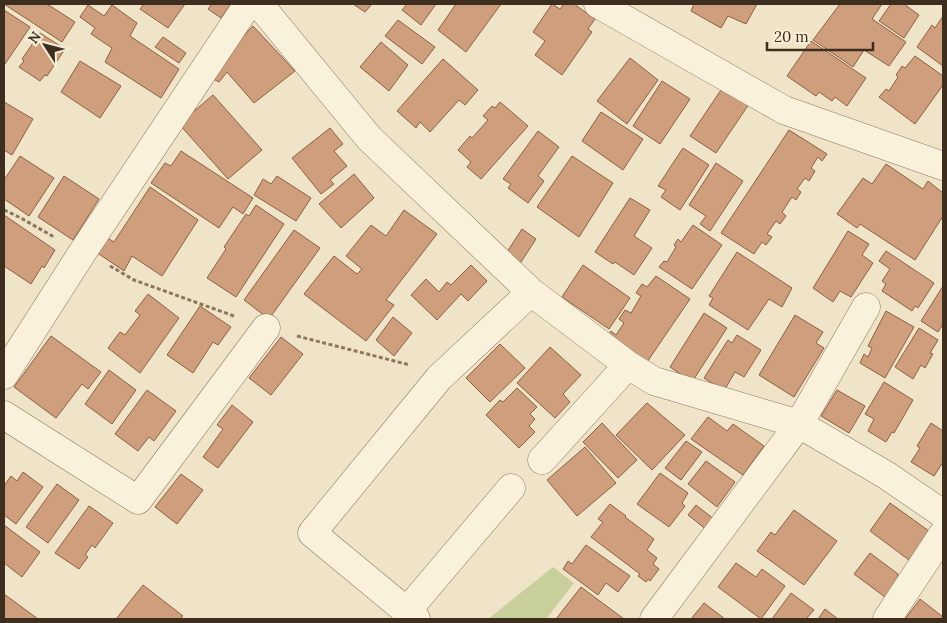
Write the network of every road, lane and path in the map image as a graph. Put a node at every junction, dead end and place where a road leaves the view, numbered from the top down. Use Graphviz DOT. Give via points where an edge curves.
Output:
graph roads {
  1 [pos="248,4"];
  2 [pos="259,4"];
  3 [pos="598,4"];
  4 [pos="943,166"];
  5 [pos="4,210"];
  6 [pos="82,253"];
  7 [pos="530,292"];
  8 [pos="866,308"];
  9 [pos="266,328"];
  10 [pos="628,365"];
  11 [pos="4,375"];
  12 [pos="4,415"];
  13 [pos="799,424"];
  14 [pos="542,460"];
  15 [pos="511,488"];
  16 [pos="943,514"];
  17 [pos="943,534"];
  18 [pos="411,616"];
  19 [pos="654,619"];
  20 [pos="887,619"];
  1 -- 6 [label="street"];
  2 -- 7 [label="street" via="369,138"];
  3 -- 4 [label="street" via="784,110"];
  5 -- 6 [label="path"];
  6 -- 11 [label="street"];
  7 -- 10 [label="street"];
  7 -- 18 [label="street" via="440,378 312,533"];
  8 -- 13 [label="street"];
  9 -- 12 [label="street" via="138,500"];
  10 -- 13 [label="street" via="654,381"];
  10 -- 14 [label="street"];
  13 -- 16 [label="street" via="886,475"];
  13 -- 19 [label="street"];
  15 -- 18 [label="street"];
  17 -- 20 [label="street"];
}
